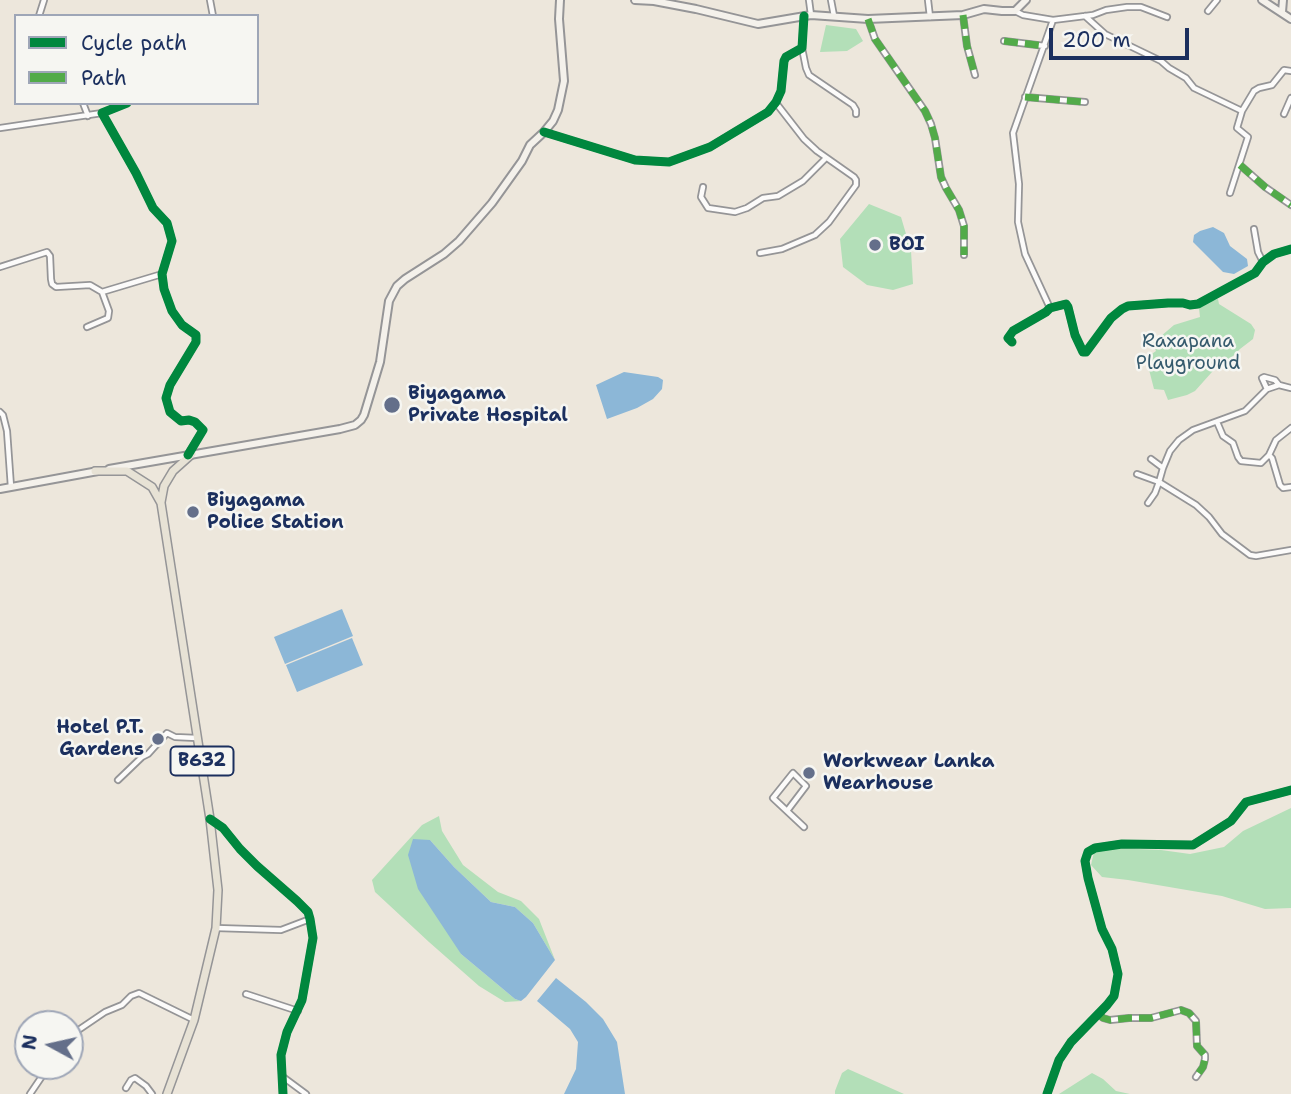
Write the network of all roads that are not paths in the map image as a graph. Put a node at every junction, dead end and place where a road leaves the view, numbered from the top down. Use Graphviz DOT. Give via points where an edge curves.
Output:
graph roads {
  1 [pos="560,0"];
  2 [pos="636,0"];
  3 [pos="809,0"];
  4 [pos="831,0"];
  5 [pos="928,0"];
  6 [pos="984,0"];
  7 [pos="1026,0"];
  8 [pos="1217,0"];
  9 [pos="1262,0"];
  10 [pos="1283,0"];
  11 [pos="984,9"];
  12 [pos="1015,11"];
  13 [pos="1208,11"];
  14 [pos="1282,12"];
  15 [pos="808,15"];
  16 [pos="963,15"];
  17 [pos="834,16"];
  18 [pos="1085,16"];
  19 [pos="930,17"];
  20 [pos="1167,17"];
  21 [pos="868,19"];
  22 [pos="1291,19"];
  23 [pos="1053,20"];
  24 [pos="1004,41"];
  25 [pos="1045,46"];
  26 [pos="802,48"];
  27 [pos="1291,72"];
  28 [pos="975,75"];
  29 [pos="1025,97"];
  30 [pos="1291,98"];
  31 [pos="776,102"];
  32 [pos="1085,102"];
  33 [pos="84,105"];
  34 [pos="122,105"];
  35 [pos="1242,111"];
  36 [pos="102,113"];
  37 [pos="856,114"];
  38 [pos="1284,114"];
  39 [pos="88,116"];
  40 [pos="0,128"];
  41 [pos="544,132"];
  42 [pos="826,158"];
  43 [pos="1240,165"];
  44 [pos="703,187"];
  45 [pos="1230,193"];
  46 [pos="1291,205"];
  47 [pos="1254,229"];
  48 [pos="1291,249"];
  49 [pos="760,253"];
  50 [pos="964,255"];
  51 [pos="1263,262"];
  52 [pos="0,267"];
  53 [pos="162,274"];
  54 [pos="102,292"];
  55 [pos="1050,308"];
  56 [pos="87,327"];
  57 [pos="1012,342"];
  58 [pos="1279,385"];
  59 [pos="1291,388"];
  60 [pos="1268,390"];
  61 [pos="0,412"];
  62 [pos="1217,422"];
  63 [pos="1291,429"];
  64 [pos="190,454"];
  65 [pos="1269,455"];
  66 [pos="1151,459"];
  67 [pos="1163,468"];
  68 [pos="95,471"];
  69 [pos="1137,474"];
  70 [pos="1159,482"];
  71 [pos="10,486"];
  72 [pos="1291,487"];
  73 [pos="0,489"];
  74 [pos="161,503"];
  75 [pos="1148,503"];
  76 [pos="1291,550"];
  77 [pos="198,738"];
  78 [pos="118,780"];
  79 [pos="1291,790"];
  80 [pos="787,811"];
  81 [pos="210,819"];
  82 [pos="804,827"];
  83 [pos="310,919"];
  84 [pos="216,928"];
  85 [pos="246,994"];
  86 [pos="298,1011"];
  87 [pos="1099,1014"];
  88 [pos="194,1020"];
  89 [pos="84,1026"];
  90 [pos="283,1077"];
  91 [pos="1196,1077"];
  92 [pos="126,1088"];
  93 [pos="152,1094"];
  94 [pos="167,1094"];
  95 [pos="283,1094"];
  96 [pos="306,1094"];
  97 [pos="1047,1094"];
  1 -- 41 [label="main road" via="563,89 558,110"];
  2 -- 15 [label="main road" via="758,24"];
  3 -- 15 [label="street"];
  4 -- 17 [label="street"];
  5 -- 19 [label="street"];
  6 -- 11 [label="street"];
  7 -- 12 [label="main road"];
  8 -- 13 [label="street"];
  9 -- 14 [label="main road"];
  10 -- 14 [label="main road"];
  11 -- 12 [label="main road"];
  11 -- 16 [label="main road"];
  12 -- 23 [label="street"];
  14 -- 22 [label="main road"];
  15 -- 17 [label="main road"];
  15 -- 26 [label="street"];
  16 -- 19 [label="main road"];
  16 -- 28 [label="street"];
  17 -- 21 [label="main road"];
  18 -- 20 [label="street" via="1141,7"];
  18 -- 23 [label="street"];
  18 -- 35 [label="street" via="1105,34 1161,61 1194,88"];
  19 -- 21 [label="main road"];
  21 -- 50 [label="street" via="875,39 931,124 941,177 964,226"];
  23 -- 25 [label="street"];
  24 -- 25 [label="street"];
  25 -- 29 [label="street"];
  26 -- 31 [label="street" via="784,61"];
  26 -- 37 [label="street" via="809,75 853,105"];
  27 -- 35 [label="street" via="1284,70 1272,85 1254,91"];
  29 -- 32 [label="street"];
  29 -- 55 [label="street" via="1013,133 1018,222 1025,254"];
  30 -- 38 [label="street"];
  31 -- 41 [label="street" via="768,112 710,146 669,162 635,160"];
  31 -- 42 [label="street" via="804,139"];
  33 -- 39 [label="street"];
  34 -- 36 [label="street"];
  35 -- 43 [label="street" via="1237,128 1248,137"];
  36 -- 39 [label="street"];
  36 -- 53 [label="street" via="153,208 167,223 172,241"];
  39 -- 40 [label="street"];
  41 -- 64 [label="main road" via="459,241 397,286 389,301 380,362 364,415 355,425"];
  42 -- 44 [label="street" via="803,181 778,196 762,198 735,212 708,208 701,197"];
  42 -- 49 [label="street" via="856,180 853,191 815,235"];
  43 -- 45 [label="street"];
  43 -- 46 [label="street"];
  47 -- 51 [label="street"];
  48 -- 51 [label="street"];
  51 -- 55 [label="street" via="1255,273 1198,304 1122,309 1086,352 1075,335 1068,307"];
  52 -- 54 [label="street" via="47,252 56,287 90,285"];
  53 -- 54 [label="street"];
  53 -- 64 [label="street" via="172,312 195,335 196,342 166,398 170,412 203,430"];
  54 -- 56 [label="street" via="108,318"];
  55 -- 57 [label="street" via="1013,331 1008,338"];
  58 -- 59 [label="street"];
  58 -- 60 [label="street"];
  58 -- 60 [label="street" via="1264,377"];
  60 -- 62 [label="street" via="1245,411"];
  61 -- 71 [label="street" via="7,431"];
  62 -- 65 [label="street" via="1241,461 1261,463"];
  62 -- 67 [label="street" via="1179,440"];
  63 -- 65 [label="street" via="1276,440"];
  64 -- 68 [label="main road"];
  64 -- 74 [label="main road, B632" via="164,485"];
  65 -- 72 [label="street" via="1280,485"];
  66 -- 67 [label="street"];
  67 -- 70 [label="street"];
  68 -- 71 [label="main road"];
  68 -- 74 [label="main road" via="127,471 152,486"];
  69 -- 70 [label="street"];
  70 -- 75 [label="street"];
  70 -- 76 [label="street" via="1196,505 1222,534 1250,555"];
  71 -- 73 [label="main road"];
  74 -- 77 [label="main road, B632"];
  77 -- 78 [label="street" via="167,733"];
  77 -- 81 [label="main road, B632"];
  79 -- 87 [label="street" via="1246,802 1231,821 1193,845 1122,844 1088,852 1085,861 1090,887 1118,974 1114,996"];
  80 -- 80 [label="street" via="773,798 793,773 806,786"];
  80 -- 82 [label="street"];
  81 -- 83 [label="street" via="308,912"];
  81 -- 84 [label="main road, B632" via="218,890"];
  83 -- 84 [label="street" via="281,930"];
  83 -- 86 [label="street" via="313,938"];
  84 -- 88 [label="main road, B632"];
  85 -- 86 [label="street"];
  86 -- 90 [label="street" via="283,1043"];
  87 -- 91 [label="street" via="1114,1020 1181,1010 1189,1013 1196,1021 1196,1046 1205,1055"];
  87 -- 97 [label="street" via="1059,1060"];
  88 -- 89 [label="street" via="139,993"];
  88 -- 94 [label="main road, B632"];
  90 -- 95 [label="street"];
  90 -- 96 [label="street"];
  92 -- 93 [label="street" via="135,1078"];
}
